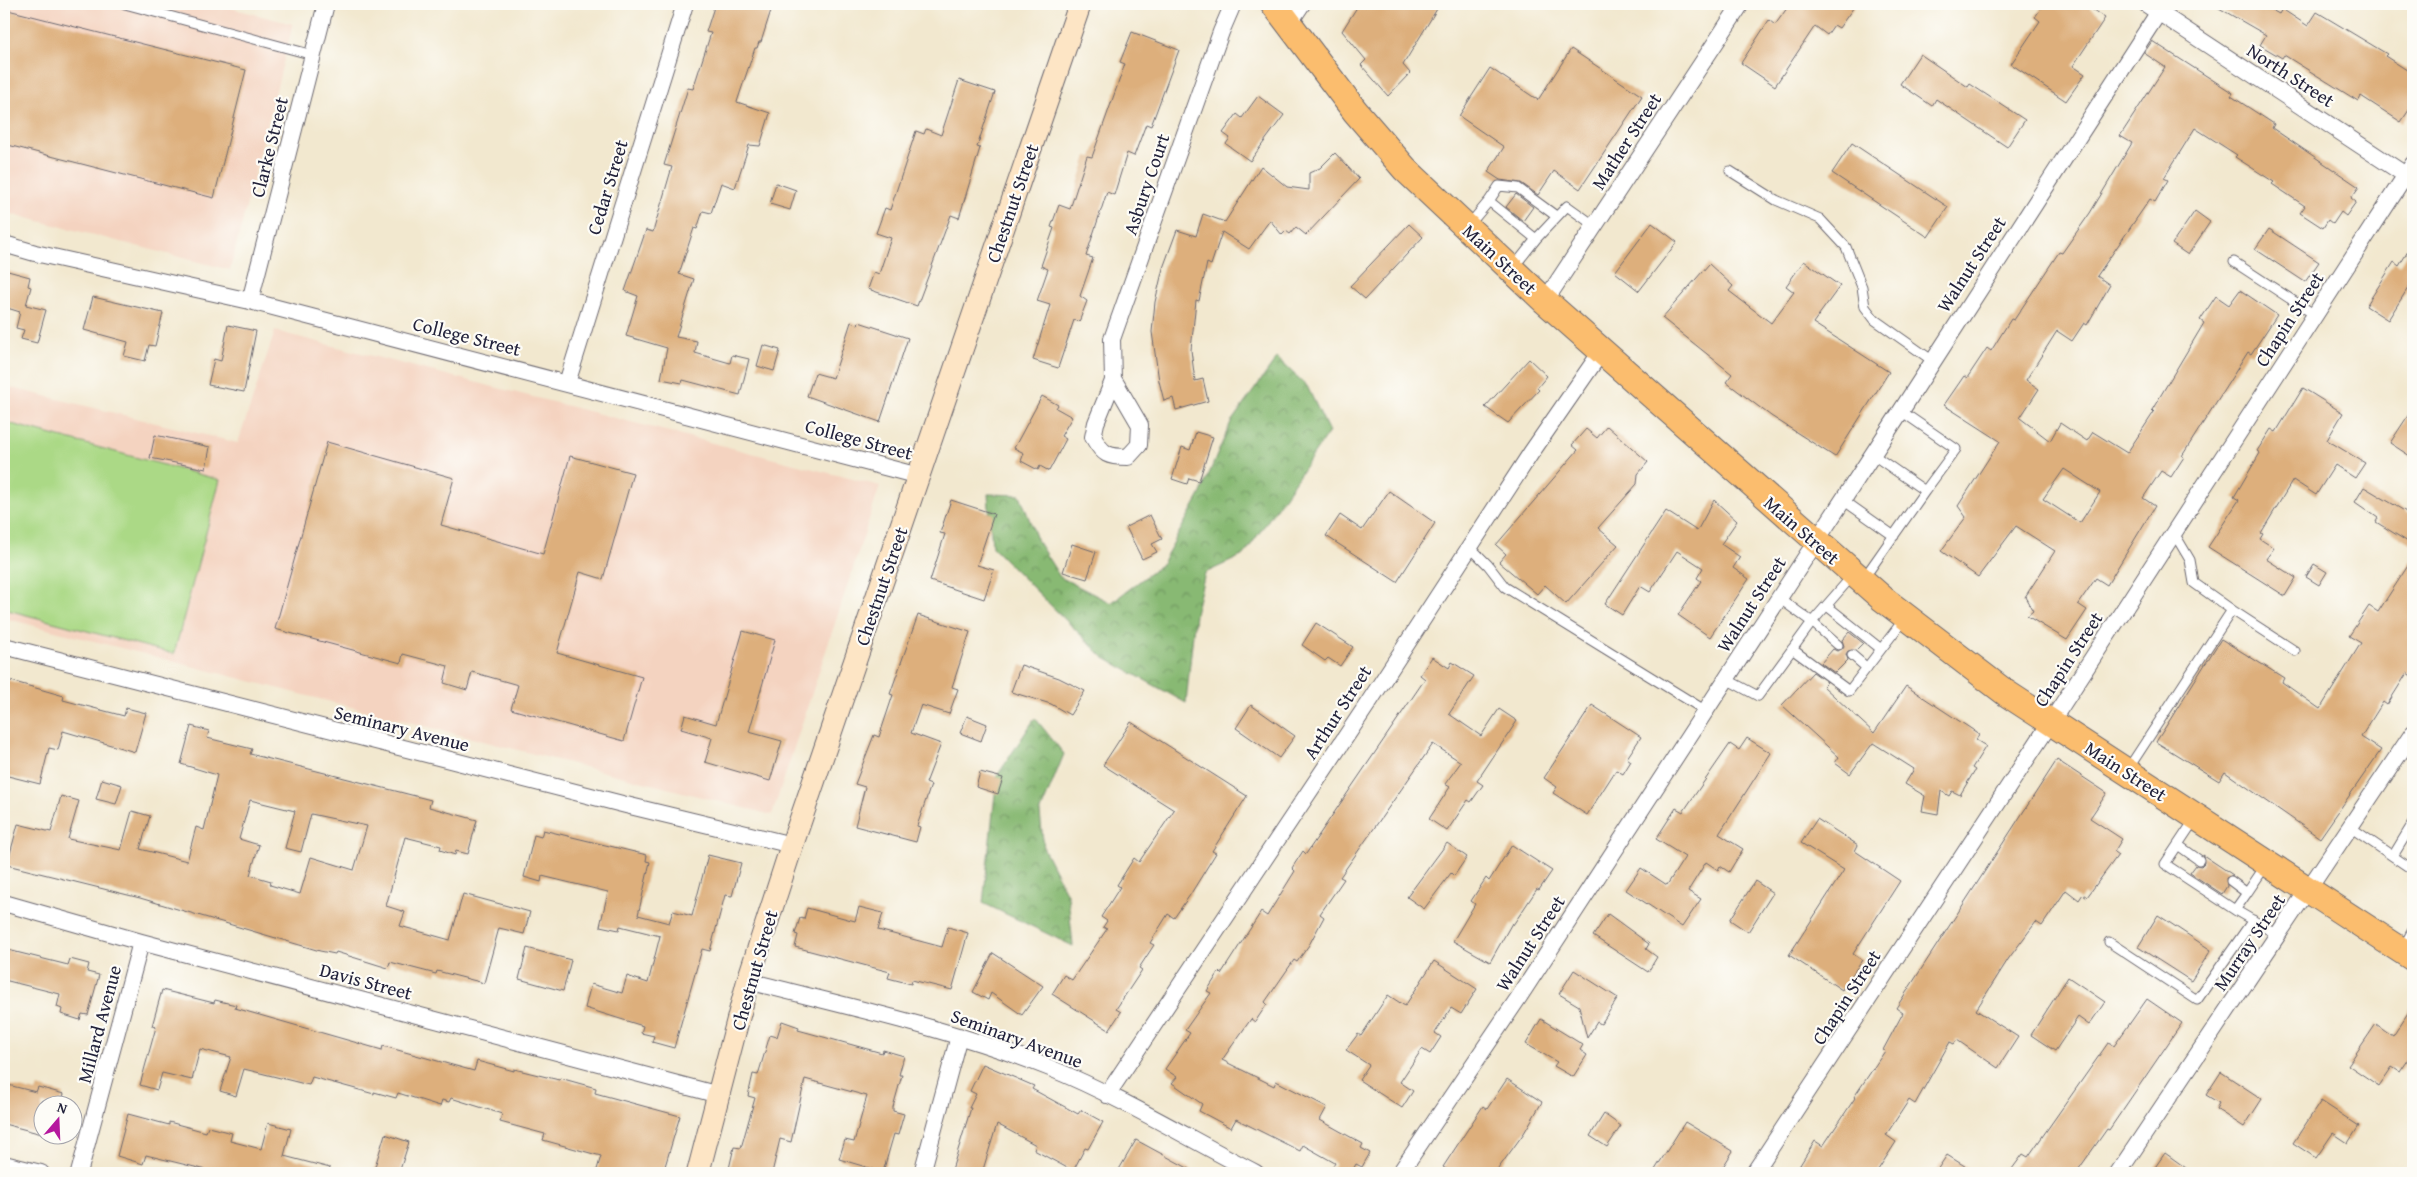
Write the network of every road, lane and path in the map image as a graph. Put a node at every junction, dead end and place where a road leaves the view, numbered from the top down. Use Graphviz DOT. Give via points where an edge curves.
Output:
graph roads {
  1 [pos="125,4"];
  2 [pos="326,4"];
  3 [pos="685,4"];
  4 [pos="1080,4"];
  5 [pos="1233,4"];
  6 [pos="1274,4"];
  7 [pos="1741,4"];
  8 [pos="2156,6"];
  9 [pos="1295,14"];
  10 [pos="314,55"];
  11 [pos="1730,170"];
  12 [pos="2411,173"];
  13 [pos="1489,201"];
  14 [pos="1556,216"];
  15 [pos="1595,226"];
  16 [pos="1467,227"];
  17 [pos="1536,239"];
  18 [pos="4,244"];
  19 [pos="2234,262"];
  20 [pos="1512,269"];
  21 [pos="250,301"];
  22 [pos="1545,301"];
  23 [pos="2315,315"];
  24 [pos="1601,352"];
  25 [pos="1933,361"];
  26 [pos="1113,382"];
  27 [pos="567,383"];
  28 [pos="1901,412"];
  29 [pos="1872,454"];
  30 [pos="919,476"];
  31 [pos="1925,491"];
  32 [pos="1843,500"];
  33 [pos="2174,533"];
  34 [pos="1894,536"];
  35 [pos="1816,542"];
  36 [pos="1470,546"];
  37 [pos="1858,578"];
  38 [pos="1779,598"];
  39 [pos="1827,606"];
  40 [pos="2232,610"];
  41 [pos="1906,617"];
  42 [pos="1812,622"];
  43 [pos="1838,645"];
  44 [pos="4,646"];
  45 [pos="1792,649"];
  46 [pos="1881,649"];
  47 [pos="2295,651"];
  48 [pos="1852,655"];
  49 [pos="1867,668"];
  50 [pos="1726,679"];
  51 [pos="1706,711"];
  52 [pos="2051,722"];
  53 [pos="2413,733"];
  54 [pos="2127,771"];
  55 [pos="2197,817"];
  56 [pos="2413,823"];
  57 [pos="2350,827"];
  58 [pos="792,845"];
  59 [pos="2178,845"];
  60 [pos="2393,856"];
  61 [pos="2199,860"];
  62 [pos="2268,863"];
  63 [pos="2413,870"];
  64 [pos="2231,882"];
  65 [pos="2309,890"];
  66 [pos="2247,893"];
  67 [pos="4,903"];
  68 [pos="2235,910"];
  69 [pos="2253,920"];
  70 [pos="2278,935"];
  71 [pos="141,942"];
  72 [pos="2110,942"];
  73 [pos="2409,946"];
  74 [pos="748,980"];
  75 [pos="959,1036"];
  76 [pos="719,1094"];
  77 [pos="1107,1095"];
  78 [pos="4,1164"];
  79 [pos="41,1173"];
  80 [pos="79,1173"];
  81 [pos="698,1173"];
  82 [pos="922,1173"];
  83 [pos="1256,1173"];
  84 [pos="1400,1173"];
  85 [pos="1754,1173"];
  86 [pos="2118,1173"];
  1 -- 10 [label="lane"];
  2 -- 10 [label="street, Clarke Street"];
  3 -- 27 [label="street, Cedar Street"];
  4 -- 30 [label="street, Chestnut Street"];
  5 -- 26 [label="street, Asbury Court" via="1112,339"];
  6 -- 9 [label="main road, Main Street"];
  7 -- 15 [label="street, Mather Street"];
  8 -- 12 [label="street, North Street"];
  8 -- 25 [label="street, Walnut Street"];
  9 -- 16 [label="main road, Main Street" via="1355,111 1405,169"];
  10 -- 21 [label="street, Clarke Street"];
  11 -- 25 [label="lane" via="1776,200 1820,220 1846,247 1862,287 1865,307 1875,320"];
  12 -- 23 [label="street, Chapin Street"];
  13 -- 14 [label="lane" via="1499,186 1518,188"];
  13 -- 16 [label="lane"];
  13 -- 17 [label="lane"];
  14 -- 15 [label="lane" via="1566,206"];
  14 -- 17 [label="lane"];
  15 -- 22 [label="street, Mather Street"];
  16 -- 20 [label="main road, Main Street"];
  17 -- 20 [label="lane"];
  18 -- 21 [label="street, College Street"];
  19 -- 23 [label="lane"];
  20 -- 22 [label="main road, Main Street"];
  21 -- 27 [label="street, College Street"];
  22 -- 24 [label="main road, Main Street"];
  23 -- 33 [label="street, Chapin Street"];
  24 -- 35 [label="main road, Main Street"];
  24 -- 36 [label="street, Arthur Street"];
  25 -- 28 [label="street, Walnut Street"];
  27 -- 30 [label="street, College Street"];
  28 -- 29 [label="street, Walnut Street"];
  28 -- 31 [label="lane" via="1956,449"];
  29 -- 31 [label="lane"];
  29 -- 32 [label="street, Walnut Street"];
  30 -- 58 [label="street, Chestnut Street"];
  31 -- 34 [label="lane"];
  32 -- 34 [label="lane"];
  32 -- 35 [label="street, Walnut Street"];
  33 -- 40 [label="lane" via="2190,560 2194,584"];
  33 -- 52 [label="street, Chapin Street"];
  34 -- 37 [label="lane"];
  35 -- 37 [label="main road, Main Street"];
  35 -- 38 [label="street, Walnut Street"];
  36 -- 51 [label="lane" via="1505,587"];
  36 -- 77 [label="street, Arthur Street"];
  37 -- 39 [label="lane"];
  37 -- 41 [label="main road, Main Street"];
  38 -- 42 [label="lane"];
  38 -- 50 [label="street, Walnut Street"];
  39 -- 42 [label="lane"];
  39 -- 46 [label="lane"];
  40 -- 47 [label="lane"];
  40 -- 54 [label="lane"];
  41 -- 46 [label="lane"];
  41 -- 52 [label="main road, Main Street" via="2006,693"];
  42 -- 43 [label="lane"];
  42 -- 45 [label="lane"];
  44 -- 58 [label="street, Seminary Avenue"];
  45 -- 49 [label="lane" via="1849,691"];
  45 -- 50 [label="lane" via="1758,696"];
  46 -- 49 [label="lane"];
  48 -- 49 [label="lane"];
  50 -- 51 [label="street, Walnut Street"];
  51 -- 84 [label="street, Walnut Street"];
  52 -- 54 [label="main road, Main Street"];
  52 -- 85 [label="street, Chapin Street"];
  53 -- 57 [label="street, Murray Street"];
  54 -- 55 [label="main road, Main Street"];
  55 -- 59 [label="lane"];
  55 -- 62 [label="main road, Main Street"];
  56 -- 60 [label="lane"];
  57 -- 60 [label="lane"];
  57 -- 65 [label="street, Murray Street"];
  58 -- 74 [label="street, Chestnut Street"];
  59 -- 61 [label="lane"];
  59 -- 68 [label="lane" via="2165,864"];
  60 -- 63 [label="lane"];
  62 -- 65 [label="main road, Main Street"];
  62 -- 66 [label="lane"];
  64 -- 66 [label="lane"];
  65 -- 70 [label="street, Murray Street"];
  65 -- 73 [label="main road, Main Street"];
  66 -- 68 [label="lane"];
  67 -- 71 [label="street, Davis Street"];
  68 -- 69 [label="lane"];
  69 -- 70 [label="lane"];
  69 -- 72 [label="lane" via="2197,1000"];
  70 -- 86 [label="street, Murray Street"];
  71 -- 76 [label="street, Davis Street"];
  71 -- 80 [label="street, Millard Avenue"];
  74 -- 75 [label="street, Seminary Avenue"];
  74 -- 76 [label="street, Chestnut Street"];
  75 -- 77 [label="street, Seminary Avenue" via="1050,1068"];
  75 -- 82 [label="street"];
  76 -- 81 [label="street, Chestnut Street"];
  77 -- 83 [label="street, Seminary Avenue"];
  78 -- 79 [label="street"];
}
